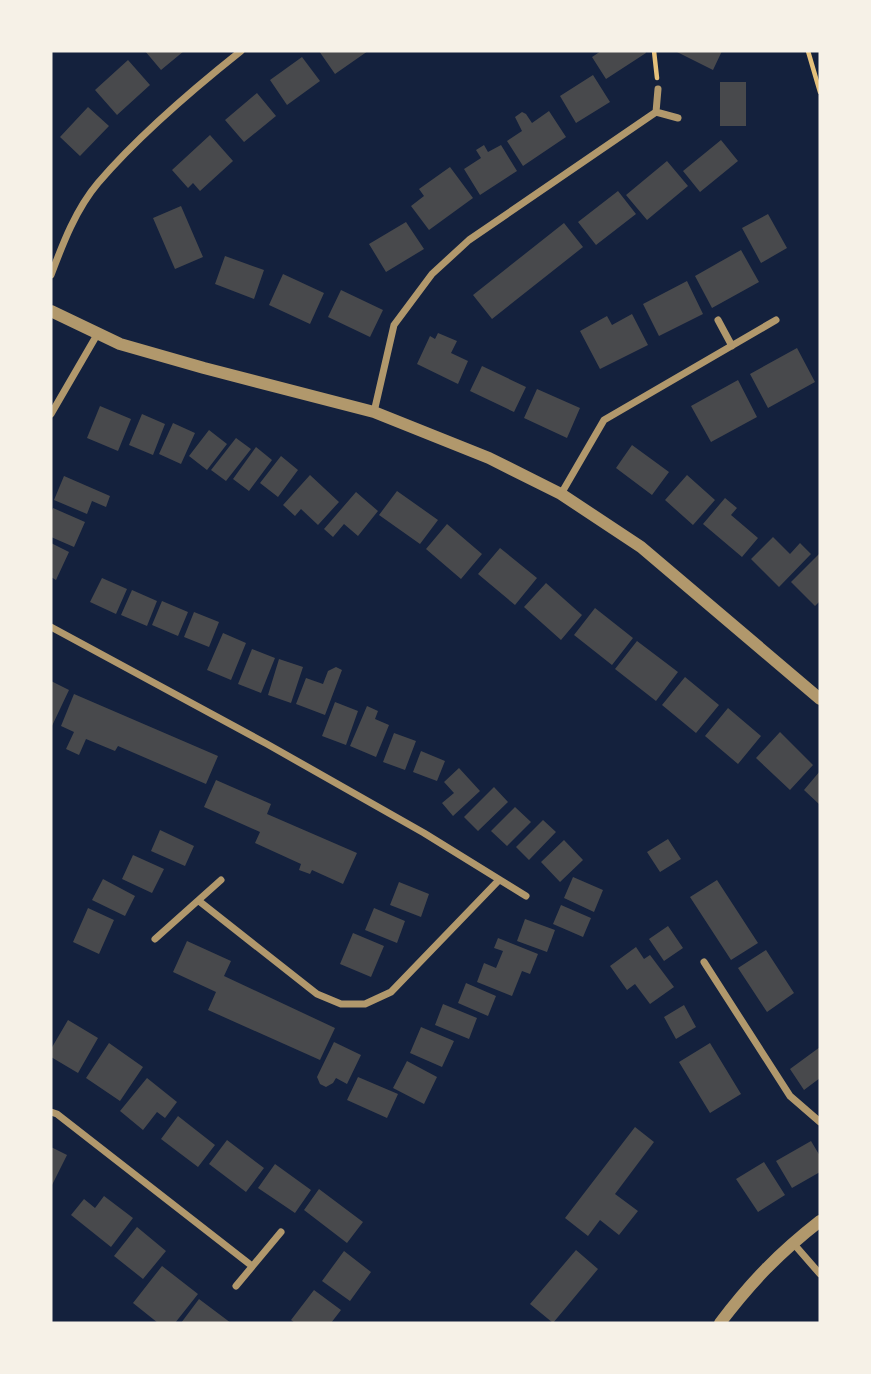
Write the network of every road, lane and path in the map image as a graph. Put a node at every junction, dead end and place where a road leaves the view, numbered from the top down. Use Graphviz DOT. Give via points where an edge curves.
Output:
graph roads {
  1 [pos="241,51"];
  2 [pos="654,51"];
  3 [pos="808,51"];
  4 [pos="656,67"];
  5 [pos="658,89"];
  6 [pos="820,92"];
  7 [pos="656,112"];
  8 [pos="678,118"];
  9 [pos="51,275"];
  10 [pos="51,311"];
  11 [pos="718,320"];
  12 [pos="775,320"];
  13 [pos="98,333"];
  14 [pos="732,346"];
  15 [pos="374,412"];
  16 [pos="51,414"];
  17 [pos="561,494"];
  18 [pos="51,627"];
  19 [pos="820,699"];
  20 [pos="220,880"];
  21 [pos="499,880"];
  22 [pos="526,896"];
  23 [pos="199,901"];
  24 [pos="155,939"];
  25 [pos="704,962"];
  26 [pos="51,1112"];
  27 [pos="820,1122"];
  28 [pos="820,1221"];
  29 [pos="281,1232"];
  30 [pos="793,1243"];
  31 [pos="251,1266"];
  32 [pos="820,1274"];
  33 [pos="236,1286"];
  34 [pos="720,1323"];
  1 -- 9 [label="street" via="184,97 97,185 68,231"];
  2 -- 4 [label="path"];
  3 -- 6 [label="path"];
  5 -- 7 [label="street"];
  7 -- 8 [label="street"];
  7 -- 15 [label="street" via="469,240 432,274 394,325"];
  10 -- 13 [label="street"];
  11 -- 14 [label="street"];
  12 -- 14 [label="street"];
  13 -- 15 [label="street" via="120,344"];
  13 -- 16 [label="street"];
  14 -- 17 [label="street" via="604,420"];
  15 -- 17 [label="street" via="489,458"];
  17 -- 19 [label="street" via="641,547"];
  18 -- 21 [label="street" via="267,744"];
  20 -- 23 [label="street"];
  21 -- 22 [label="street"];
  21 -- 23 [label="street" via="391,992 365,1004 341,1004 317,994"];
  23 -- 24 [label="street"];
  25 -- 27 [label="street" via="790,1096"];
  26 -- 31 [label="street"];
  28 -- 30 [label="street"];
  29 -- 31 [label="street"];
  30 -- 32 [label="street"];
  30 -- 34 [label="street" via="750,1284"];
  31 -- 33 [label="street"];
}
